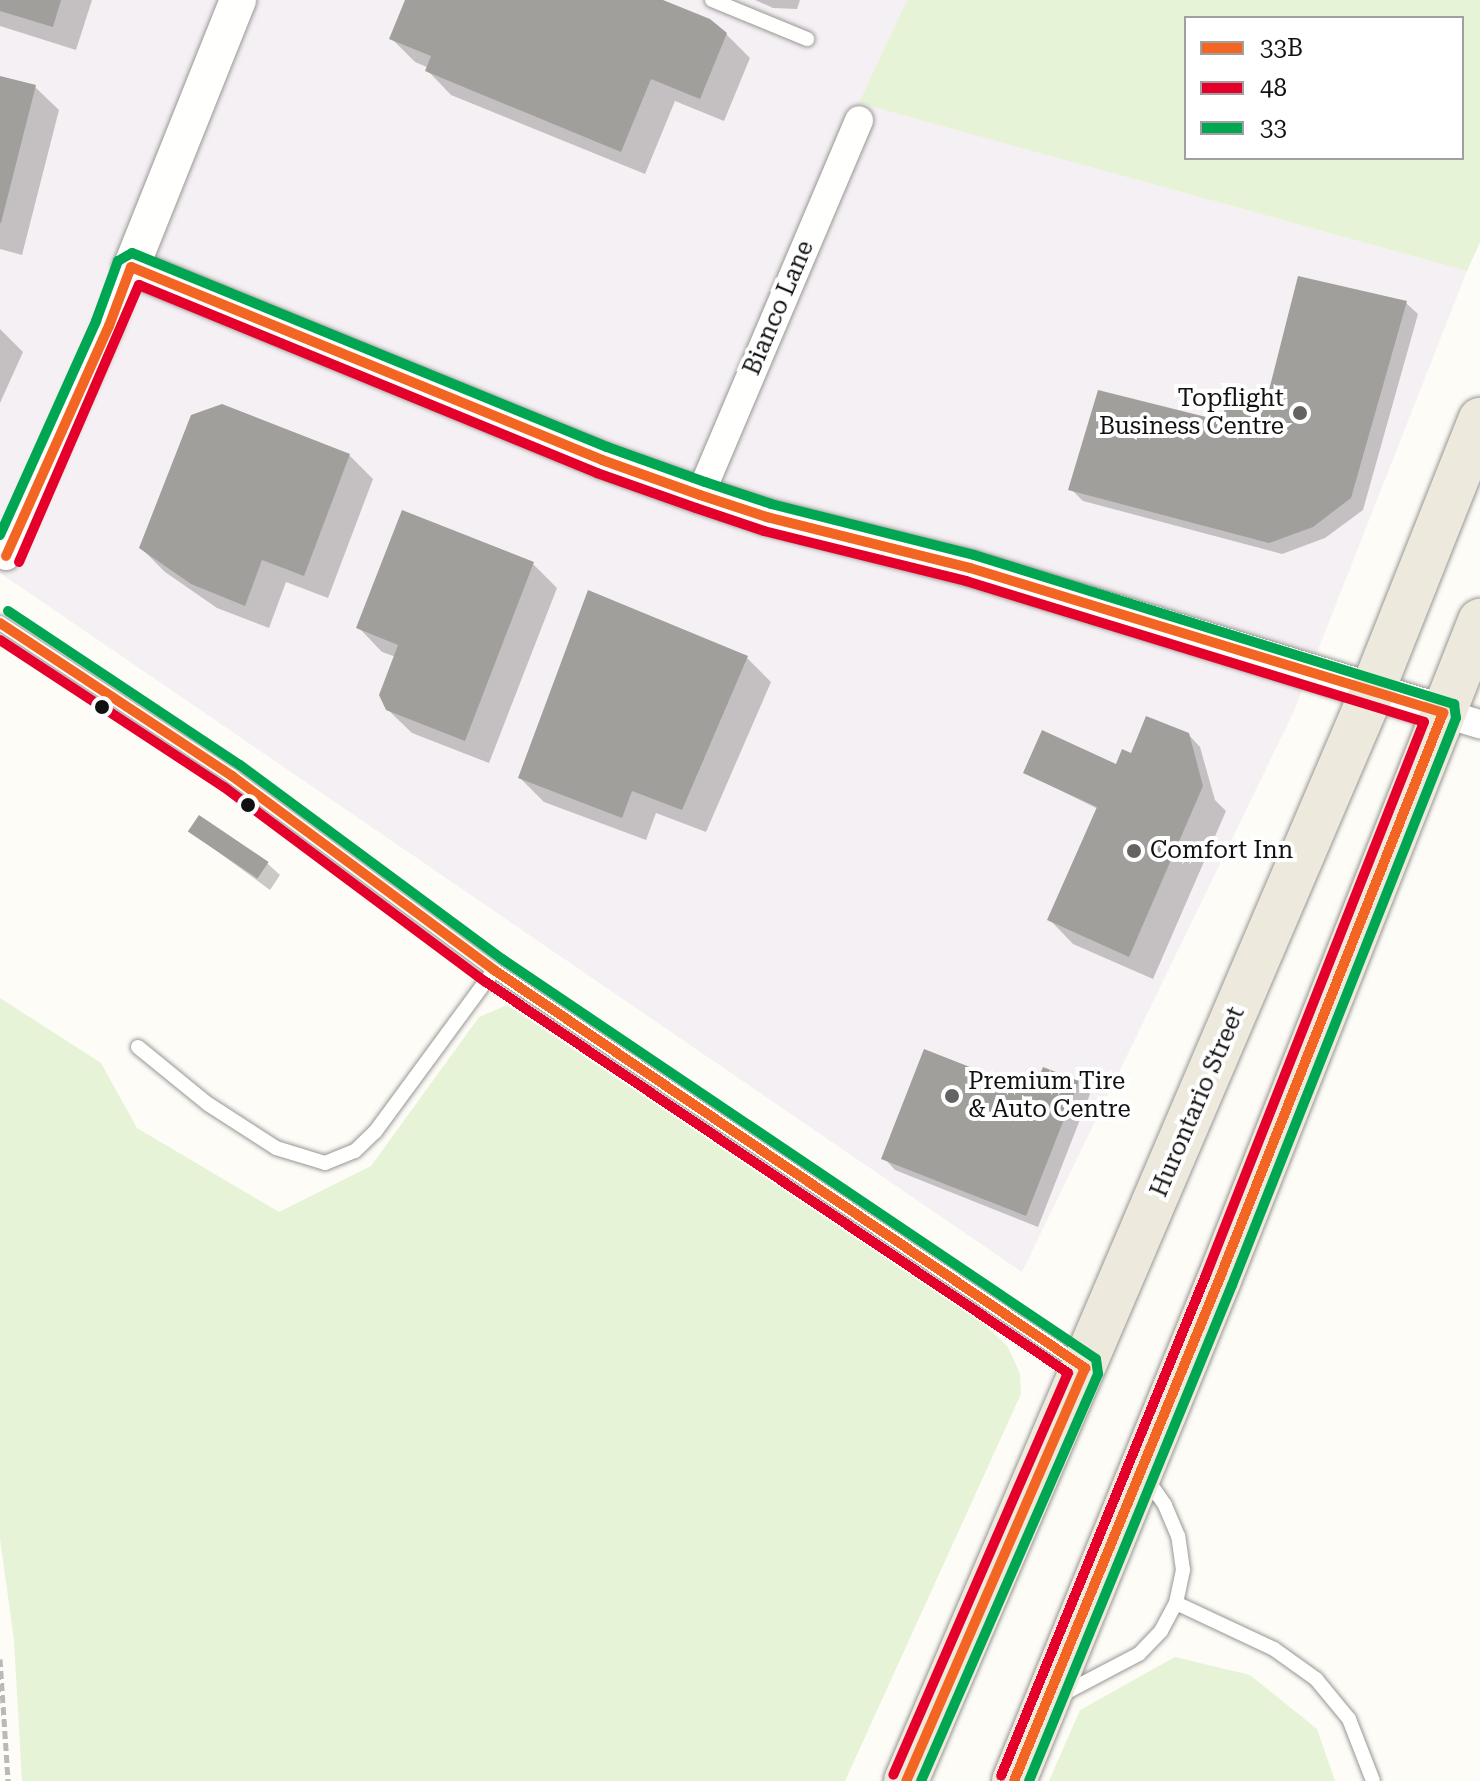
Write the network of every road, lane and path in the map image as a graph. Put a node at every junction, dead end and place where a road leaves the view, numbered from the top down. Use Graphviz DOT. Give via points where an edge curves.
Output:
graph roads {
  1 [pos="238,0"];
  2 [pos="712,0"];
  3 [pos="807,39"];
  4 [pos="859,120"];
  5 [pos="131,267"];
  6 [pos="1480,420"];
  7 [pos="700,495"];
  8 [pos="6,556"];
  9 [pos="1480,621"];
  10 [pos="0,623"];
  11 [pos="1372,692"];
  12 [pos="1461,718"];
  13 [pos="494,970"];
  14 [pos="138,1047"];
  15 [pos="1085,1368"];
  16 [pos="1142,1470"];
  17 [pos="1176,1603"];
  18 [pos="0,1659"];
  19 [pos="1047,1701"];
  20 [pos="8,1781"];
  21 [pos="906,1781"];
  22 [pos="1014,1781"];
  23 [pos="1373,1781"];
  1 -- 5 [label="street"];
  2 -- 3 [label="lane"];
  4 -- 7 [label="street, Bianco Lane"];
  5 -- 7 [label="street"];
  5 -- 8 [label="street"];
  6 -- 11 [label="main road, Hurontario Street"];
  7 -- 11 [label="street" via="970,568"];
  9 -- 12 [label="main road"];
  10 -- 13 [label="lane" via="232,776"];
  11 -- 12 [label="street"];
  11 -- 15 [label="main road, Hurontario Street"];
  12 -- 16 [label="main road"];
  13 -- 14 [label="lane" via="375,1132 355,1151 325,1163 276,1148 208,1104"];
  13 -- 15 [label="lane"];
  15 -- 21 [label="main road, Hurontario Street"];
  16 -- 17 [label="lane" via="1178,1536 1183,1570"];
  16 -- 19 [label="main road"];
  17 -- 19 [label="lane" via="1161,1631 1139,1654"];
  17 -- 23 [label="lane" via="1274,1649 1316,1679 1349,1719"];
  18 -- 20 [label="path"];
  19 -- 22 [label="main road"];
}
